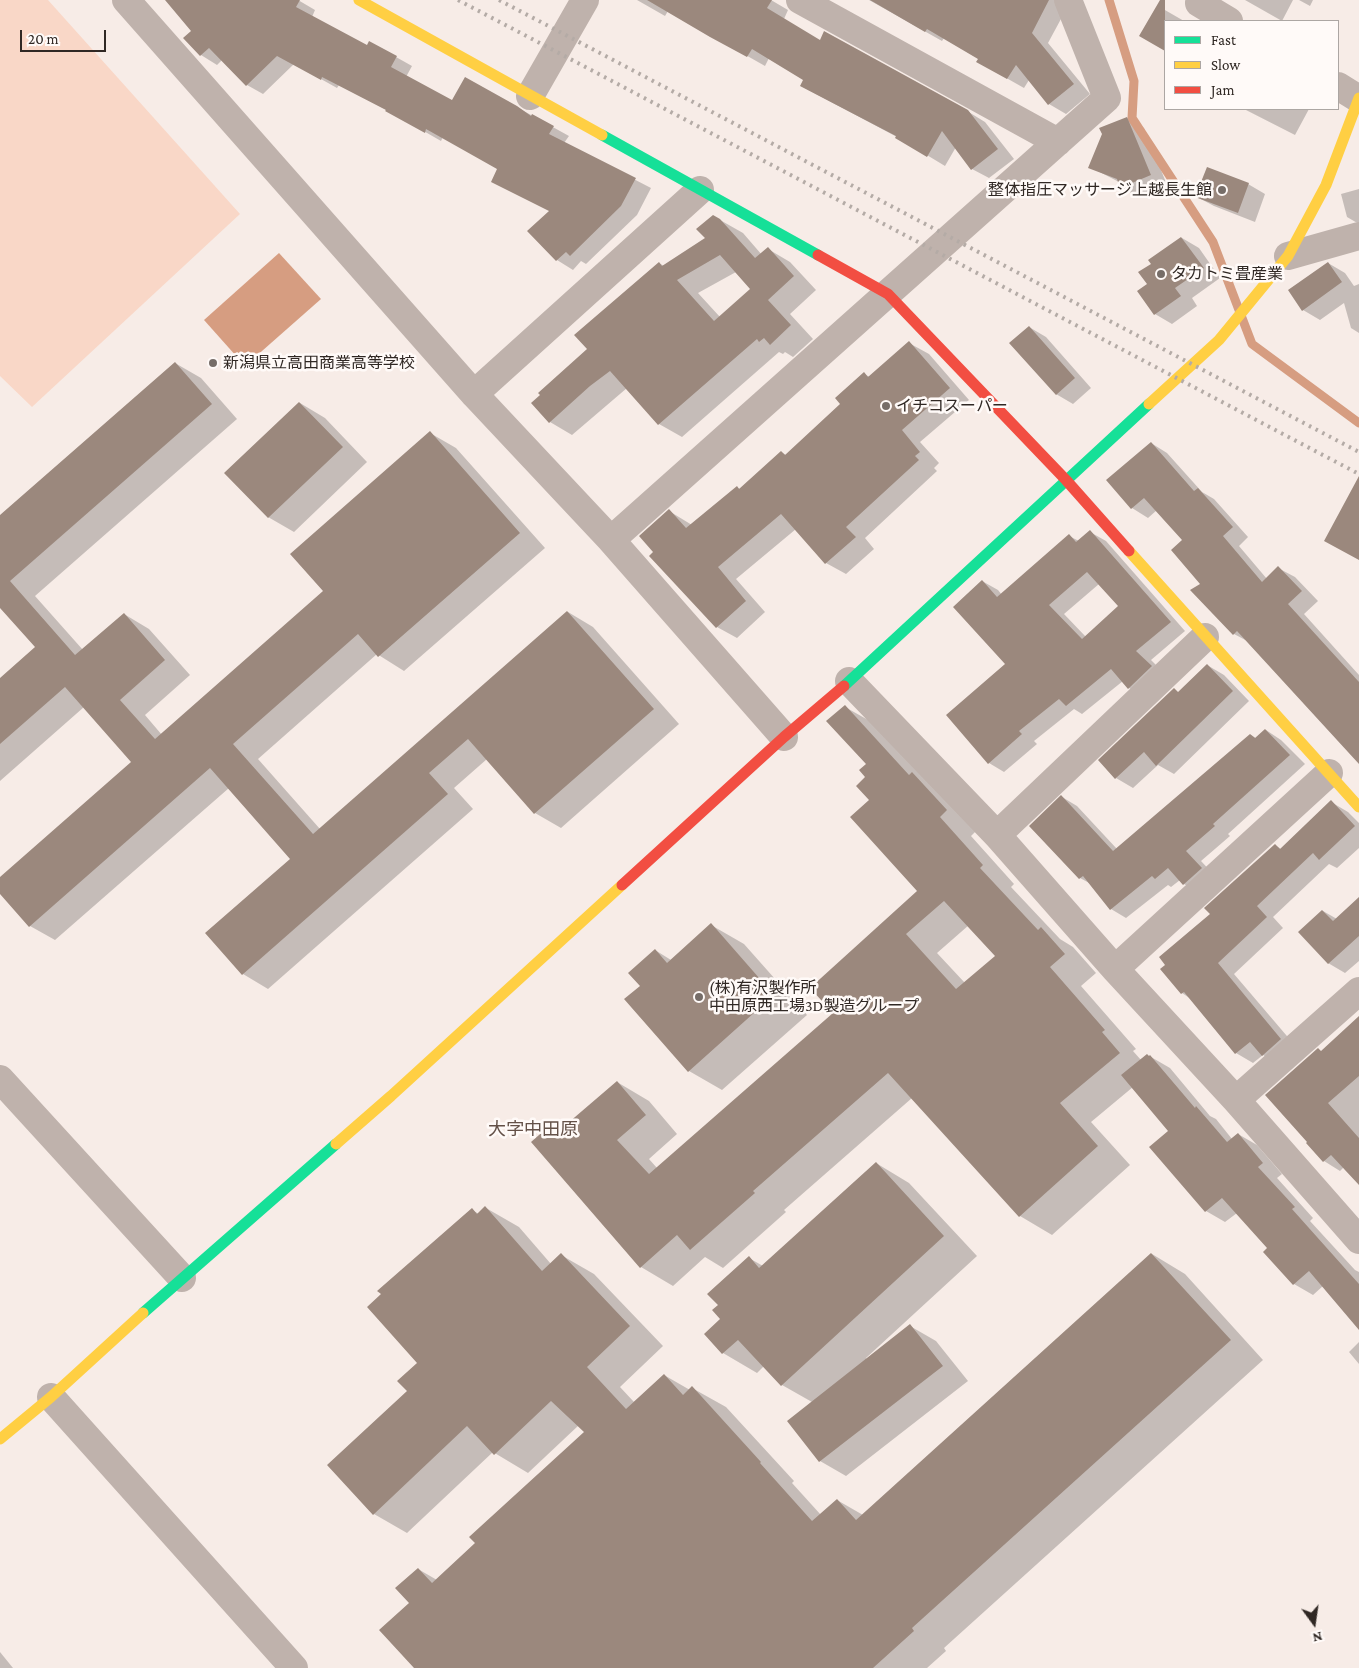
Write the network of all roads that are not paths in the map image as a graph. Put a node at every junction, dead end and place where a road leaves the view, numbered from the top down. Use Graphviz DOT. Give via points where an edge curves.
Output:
graph roads {
  1 [pos="126,0"];
  2 [pos="359,0"];
  3 [pos="584,0"];
  4 [pos="800,0"];
  5 [pos="1068,0"];
  6 [pos="1197,1"];
  7 [pos="1227,20"];
  8 [pos="1339,87"];
  9 [pos="530,96"];
  10 [pos="1359,98"];
  11 [pos="1058,142"];
  12 [pos="700,190"];
  13 [pos="1359,236"];
  14 [pos="1288,256"];
  15 [pos="888,294"];
  16 [pos="474,394"];
  17 [pos="1066,480"];
  18 [pos="611,540"];
  19 [pos="1205,637"];
  20 [pos="849,681"];
  21 [pos="784,737"];
  22 [pos="1329,773"];
  23 [pos="1359,807"];
  24 [pos="997,835"];
  25 [pos="1114,969"];
  26 [pos="1359,991"];
  27 [pos="0,1079"];
  28 [pos="1236,1100"];
  29 [pos="1359,1240"];
  30 [pos="182,1278"];
  31 [pos="51,1397"];
  32 [pos="0,1440"];
  33 [pos="294,1668"];
  1 -- 16 [label="street"];
  2 -- 9 [label="street"];
  3 -- 9 [label="street"];
  4 -- 11 [label="street"];
  5 -- 11 [label="street" via="1107,98"];
  6 -- 7 [label="street"];
  8 -- 10 [label="street"];
  9 -- 12 [label="street"];
  10 -- 14 [label="street" via="1326,185"];
  11 -- 15 [label="street"];
  12 -- 15 [label="street"];
  12 -- 16 [label="street"];
  13 -- 14 [label="street"];
  14 -- 17 [label="street" via="1219,340"];
  15 -- 17 [label="street"];
  15 -- 18 [label="street"];
  16 -- 18 [label="street"];
  17 -- 19 [label="street"];
  17 -- 20 [label="street"];
  18 -- 21 [label="street"];
  19 -- 22 [label="street"];
  19 -- 24 [label="street"];
  20 -- 21 [label="street"];
  20 -- 24 [label="street"];
  21 -- 30 [label="street" via="391,1096"];
  22 -- 23 [label="street"];
  22 -- 25 [label="street"];
  24 -- 25 [label="street"];
  25 -- 28 [label="street"];
  26 -- 28 [label="street"];
  27 -- 30 [label="street"];
  28 -- 29 [label="street"];
  30 -- 31 [label="street"];
  31 -- 32 [label="street"];
  31 -- 33 [label="street"];
}
